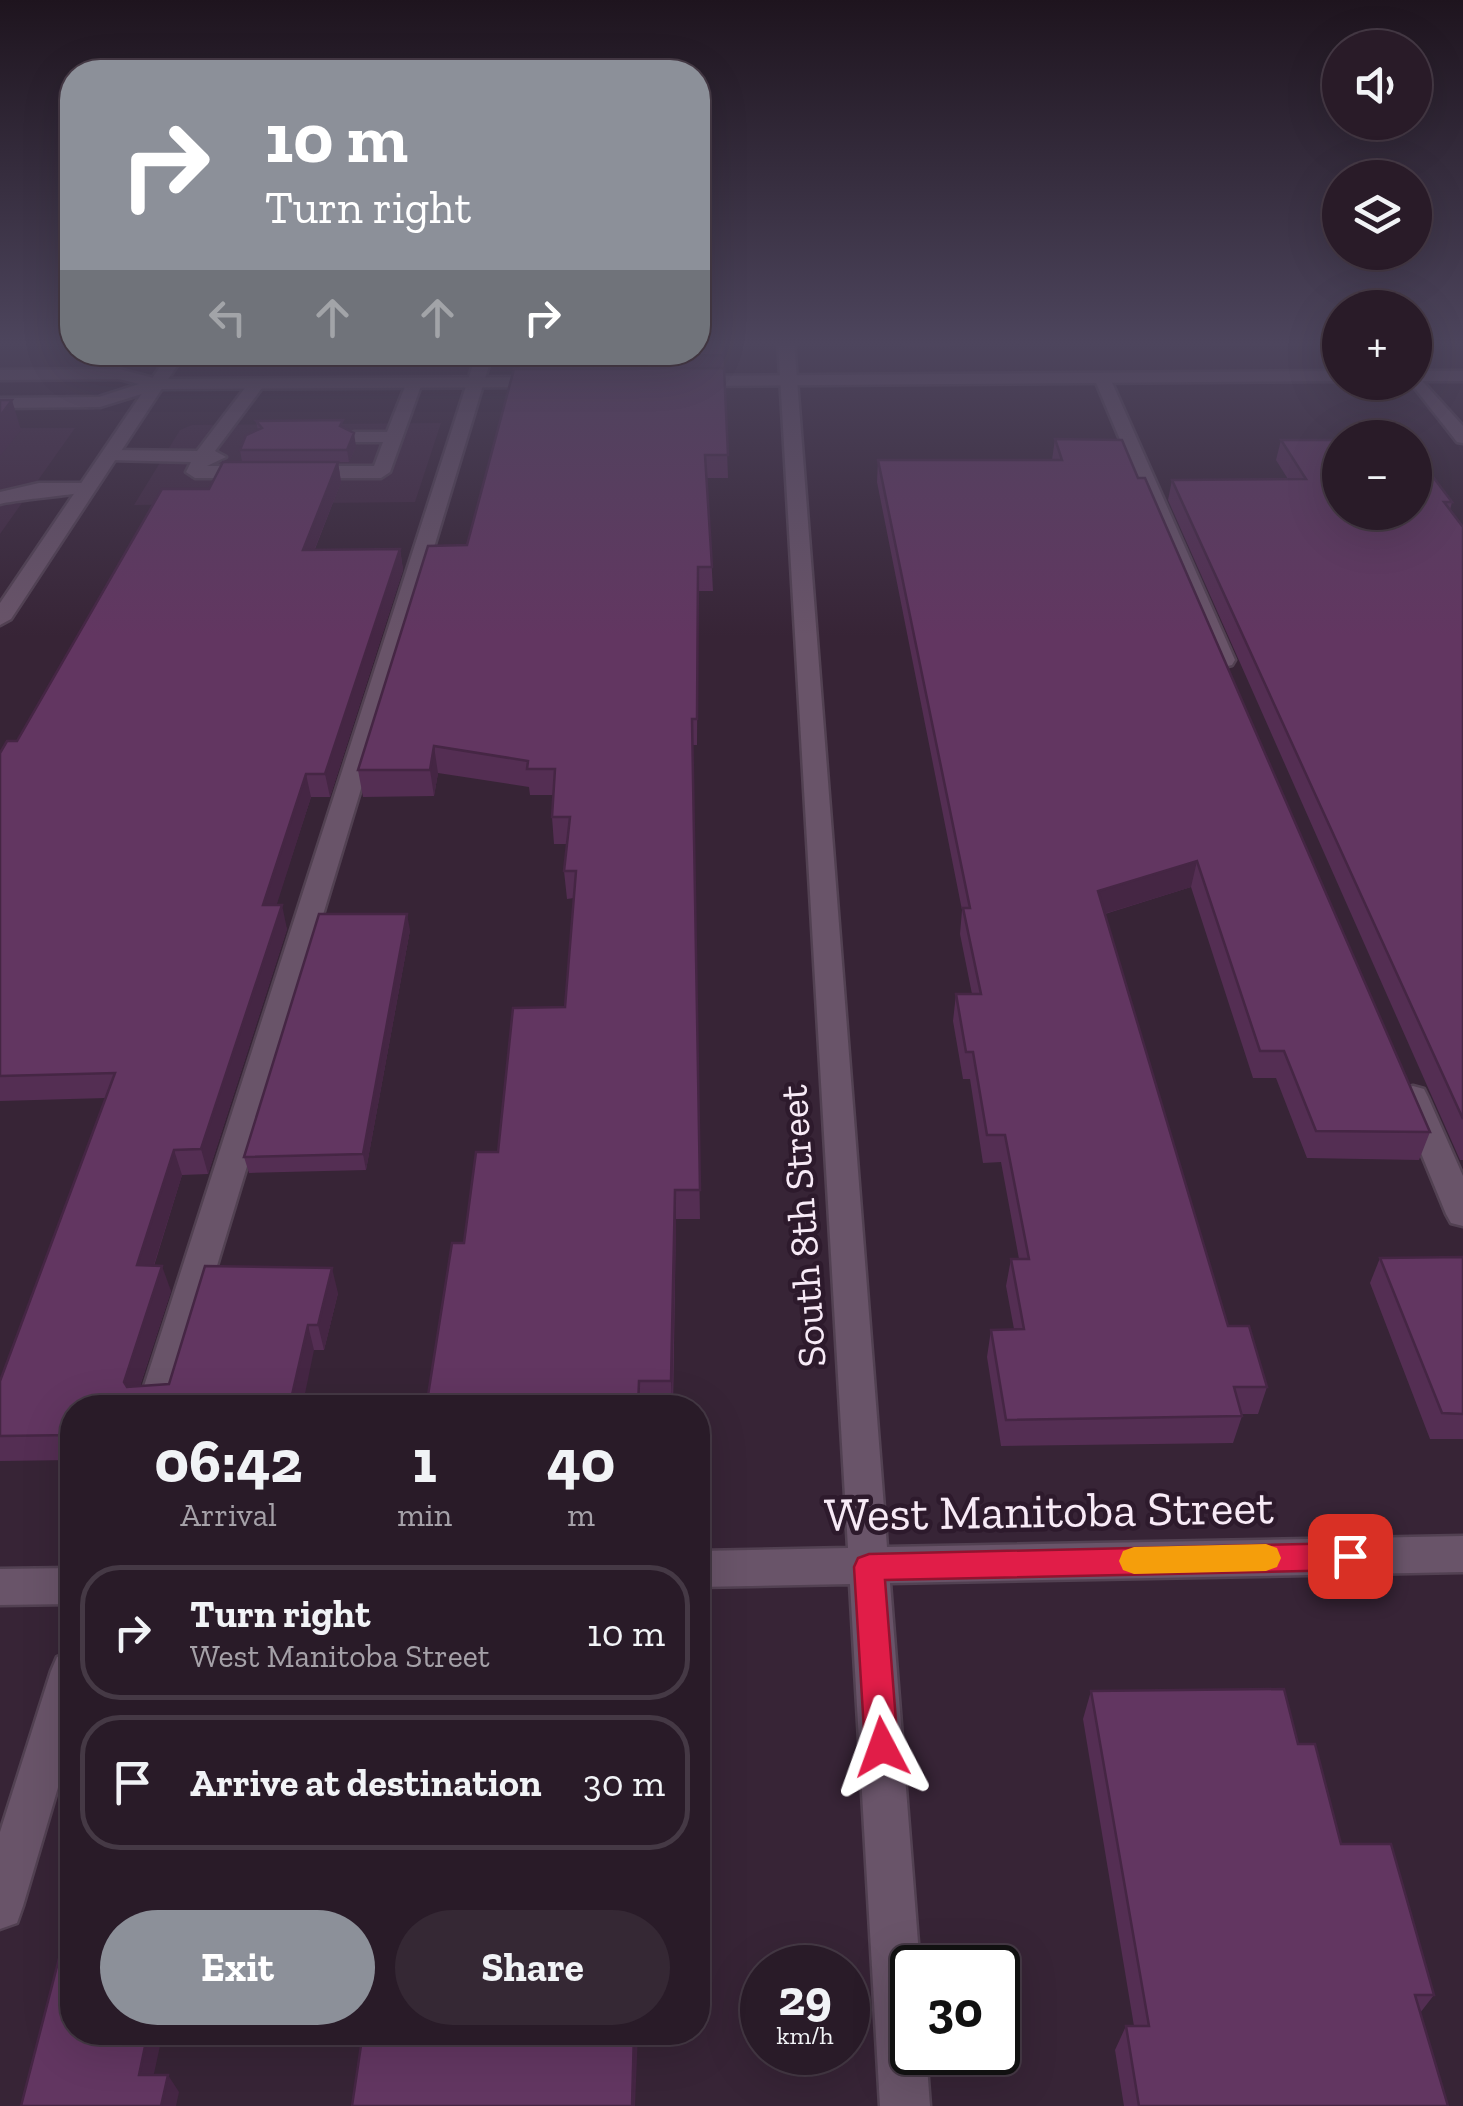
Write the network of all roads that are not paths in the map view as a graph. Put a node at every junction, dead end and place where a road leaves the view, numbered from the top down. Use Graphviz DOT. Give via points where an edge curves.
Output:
graph roads {
  1 [pos="120,439"];
  2 [pos="223,439"];
  3 [pos="392,439"];
  4 [pos="458,439"];
  5 [pos="794,439"];
  6 [pos="1129,439"];
  7 [pos="110,455"];
  8 [pos="203,456"];
  9 [pos="386,456"];
  10 [pos="324,457"];
  11 [pos="270,458"];
  12 [pos="87,489"];
  13 [pos="0,498"];
  14 [pos="0,619"];
  15 [pos="1236,687"];
  16 [pos="1400,1068"];
  17 [pos="1463,1214"];
  18 [pos="159,1395"];
  19 [pos="1463,1554"];
  20 [pos="869,1567"];
  21 [pos="710,1569"];
  22 [pos="60,1586"];
  23 [pos="0,1587"];
  24 [pos="60,1711"];
  25 [pos="0,1906"];
  26 [pos="905,2106"];
  1 -- 7 [label="street"];
  2 -- 8 [label="street"];
  3 -- 9 [label="street"];
  4 -- 18 [label="street"];
  5 -- 20 [label="street, South 8th Street"];
  6 -- 15 [label="street"];
  7 -- 8 [label="street"];
  7 -- 12 [label="street"];
  8 -- 9 [label="street" via="195,472 381,472"];
  8 -- 11 [label="street"];
  9 -- 10 [label="street"];
  12 -- 13 [label="street"];
  12 -- 14 [label="street"];
  16 -- 17 [label="street"];
  19 -- 20 [label="street, West Manitoba Street"];
  20 -- 21 [label="street, West Manitoba Street"];
  20 -- 26 [label="street, South 8th Street"];
  22 -- 23 [label="street"];
  24 -- 25 [label="street"];
}
